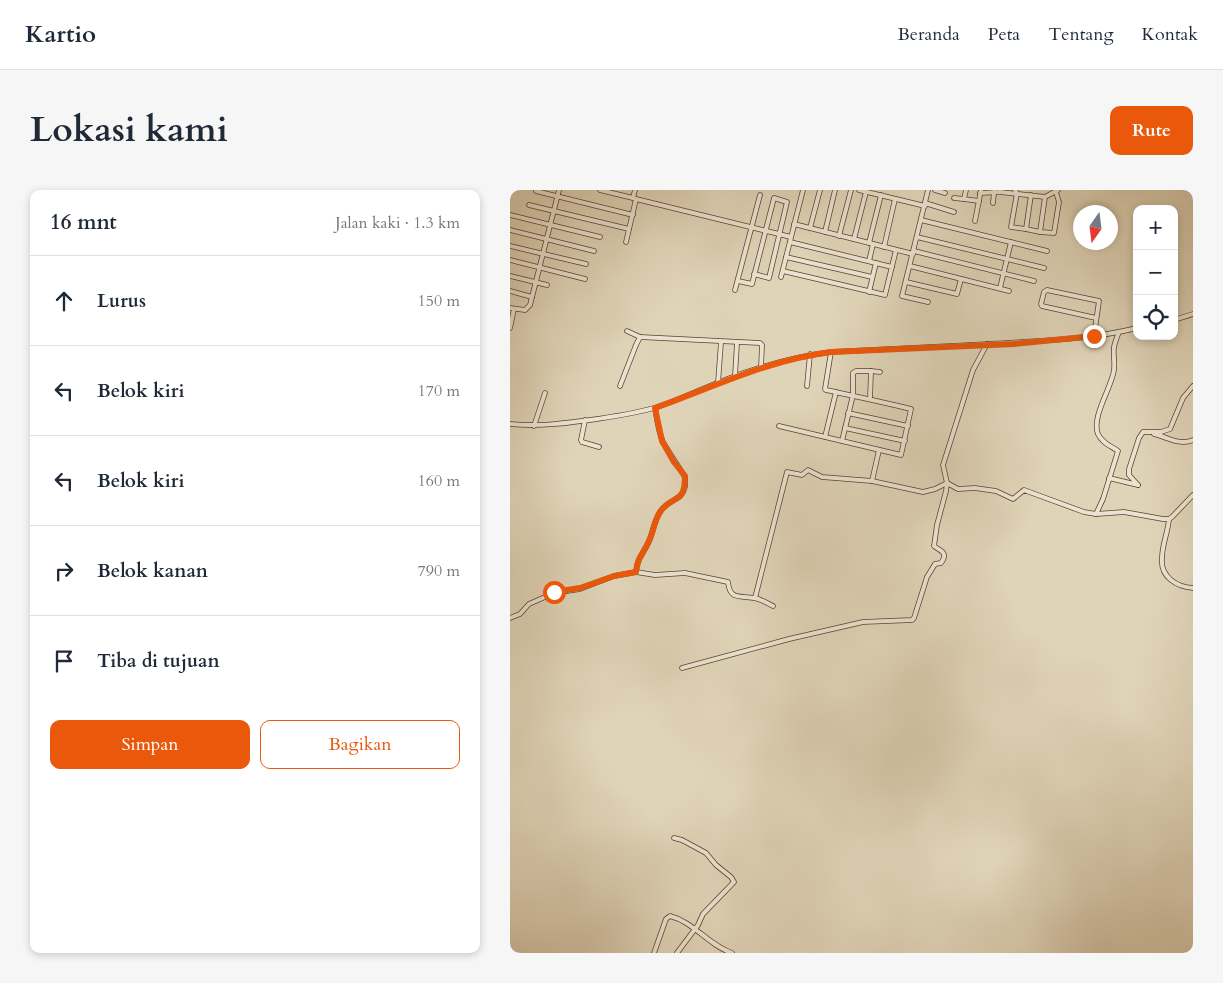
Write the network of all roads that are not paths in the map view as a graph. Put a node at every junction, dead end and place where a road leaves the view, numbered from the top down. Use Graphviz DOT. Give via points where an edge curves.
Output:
graph roads {
  1 [pos="559,190"];
  2 [pos="603,190"];
  3 [pos="635,190"];
  4 [pos="795,190"];
  5 [pos="820,190"];
  6 [pos="835,190"];
  7 [pos="851,190"];
  8 [pos="859,190"];
  9 [pos="921,190"];
  10 [pos="935,190"];
  11 [pos="966,190"];
  12 [pos="1033,190"];
  13 [pos="536,191"];
  14 [pos="802,191"];
  15 [pos="928,191"];
  16 [pos="980,191"];
  17 [pos="1000,191"];
  18 [pos="1057,191"];
  19 [pos="619,192"];
  20 [pos="866,192"];
  21 [pos="994,192"];
  22 [pos="1016,192"];
  23 [pos="945,193"];
  24 [pos="760,195"];
  25 [pos="881,195"];
  26 [pos="1033,195"];
  27 [pos="557,196"];
  28 [pos="1045,197"];
  29 [pos="634,198"];
  30 [pos="954,198"];
  31 [pos="895,199"];
  32 [pos="964,199"];
  33 [pos="979,201"];
  34 [pos="993,203"];
  35 [pos="529,205"];
  36 [pos="925,205"];
  37 [pos="554,210"];
  38 [pos="954,212"];
  39 [pos="510,215"];
  40 [pos="633,215"];
  41 [pos="921,220"];
  42 [pos="975,221"];
  43 [pos="794,224"];
  44 [pos="550,225"];
  45 [pos="752,227"];
  46 [pos="810,228"];
  47 [pos="629,229"];
  48 [pos="1026,229"];
  49 [pos="510,230"];
  50 [pos="765,230"];
  51 [pos="825,232"];
  52 [pos="1040,232"];
  53 [pos="779,234"];
  54 [pos="840,236"];
  55 [pos="600,237"];
  56 [pos="791,237"];
  57 [pos="917,237"];
  58 [pos="546,239"];
  59 [pos="854,239"];
  60 [pos="626,242"];
  61 [pos="790,242"];
  62 [pos="1011,242"];
  63 [pos="871,243"];
  64 [pos="510,246"];
  65 [pos="884,246"];
  66 [pos="896,250"];
  67 [pos="594,251"];
  68 [pos="1047,251"];
  69 [pos="913,252"];
  70 [pos="543,254"];
  71 [pos="786,257"];
  72 [pos="1007,259"];
  73 [pos="510,260"];
  74 [pos="869,261"];
  75 [pos="876,263"];
  76 [pos="586,264"];
  77 [pos="910,266"];
  78 [pos="892,267"];
  79 [pos="539,268"];
  80 [pos="1044,268"];
  81 [pos="783,271"];
  82 [pos="754,274"];
  83 [pos="1004,274"];
  84 [pos="510,276"];
  85 [pos="781,277"];
  86 [pos="872,278"];
  87 [pos="585,279"];
  88 [pos="961,279"];
  89 [pos="738,281"];
  90 [pos="1034,281"];
  91 [pos="536,282"];
  92 [pos="906,282"];
  93 [pos="547,285"];
  94 [pos="1000,288"];
  95 [pos="735,290"];
  96 [pos="1010,291"];
  97 [pos="510,292"];
  98 [pos="868,292"];
  99 [pos="532,297"];
  100 [pos="928,302"];
  101 [pos="512,308"];
  102 [pos="1193,314"];
  103 [pos="1096,318"];
  104 [pos="1178,319"];
  105 [pos="510,328"];
  106 [pos="1133,329"];
  107 [pos="627,331"];
  108 [pos="1119,332"];
  109 [pos="1094,336"];
  110 [pos="640,337"];
  111 [pos="722,342"];
  112 [pos="737,343"];
  113 [pos="988,344"];
  114 [pos="831,352"];
  115 [pos="810,354"];
  116 [pos="761,368"];
  117 [pos="870,371"];
  118 [pos="880,372"];
  119 [pos="735,376"];
  120 [pos="718,382"];
  121 [pos="620,386"];
  122 [pos="807,386"];
  123 [pos="1193,386"];
  124 [pos="836,392"];
  125 [pos="545,393"];
  126 [pos="852,395"];
  127 [pos="870,399"];
  128 [pos="655,408"];
  129 [pos="848,413"];
  130 [pos="585,420"];
  131 [pos="510,424"];
  132 [pos="534,426"];
  133 [pos="779,426"];
  134 [pos="908,426"];
  135 [pos="845,428"];
  136 [pos="1145,432"];
  137 [pos="826,437"];
  138 [pos="1193,440"];
  139 [pos="842,441"];
  140 [pos="905,441"];
  141 [pos="599,447"];
  142 [pos="879,450"];
  143 [pos="1109,478"];
  144 [pos="872,481"];
  145 [pos="947,483"];
  146 [pos="1193,495"];
  147 [pos="1096,514"];
  148 [pos="1169,519"];
  149 [pos="636,572"];
  150 [pos="1193,588"];
  151 [pos="755,598"];
  152 [pos="773,606"];
  153 [pos="510,618"];
  154 [pos="682,668"];
  155 [pos="674,838"];
  156 [pos="696,929"];
  157 [pos="654,953"];
  158 [pos="677,953"];
  159 [pos="732,953"];
  1 -- 27 [label="street"];
  2 -- 19 [label="street"];
  3 -- 29 [label="street"];
  4 -- 14 [label="street"];
  5 -- 46 [label="street"];
  6 -- 51 [label="street"];
  7 -- 54 [label="street"];
  8 -- 20 [label="street"];
  9 -- 15 [label="street"];
  10 -- 23 [label="street"];
  11 -- 32 [label="street"];
  12 -- 26 [label="street"];
  13 -- 27 [label="street"];
  14 -- 43 [label="street"];
  15 -- 36 [label="street"];
  16 -- 21 [label="street"];
  16 -- 33 [label="street"];
  17 -- 21 [label="street"];
  17 -- 22 [label="street"];
  18 -- 28 [label="street"];
  18 -- 52 [label="street" via="1059,202 1055,233"];
  19 -- 29 [label="street"];
  20 -- 25 [label="street"];
  20 -- 59 [label="street"];
  21 -- 34 [label="street"];
  22 -- 26 [label="street"];
  22 -- 48 [label="street" via="1011,226"];
  24 -- 45 [label="street"];
  25 -- 31 [label="street"];
  25 -- 63 [label="street"];
  26 -- 28 [label="street"];
  26 -- 48 [label="street"];
  27 -- 37 [label="street"];
  27 -- 40 [label="street"];
  28 -- 52 [label="street"];
  29 -- 40 [label="street"];
  29 -- 45 [label="street"];
  30 -- 32 [label="street"];
  31 -- 36 [label="street"];
  31 -- 65 [label="street"];
  32 -- 33 [label="street"];
  33 -- 42 [label="street"];
  35 -- 37 [label="street"];
  36 -- 38 [label="street"];
  36 -- 41 [label="street"];
  37 -- 44 [label="street"];
  37 -- 47 [label="street"];
  39 -- 44 [label="street"];
  40 -- 47 [label="street"];
  41 -- 57 [label="street"];
  41 -- 62 [label="street"];
  43 -- 46 [label="street"];
  43 -- 56 [label="street"];
  44 -- 55 [label="street"];
  44 -- 58 [label="street"];
  45 -- 50 [label="street"];
  45 -- 89 [label="street"];
  46 -- 51 [label="street"];
  47 -- 60 [label="street"];
  48 -- 52 [label="street"];
  49 -- 58 [label="street"];
  50 -- 53 [label="street"];
  50 -- 53 [label="street" via="774,198 787,202"];
  50 -- 82 [label="street"];
  51 -- 54 [label="street"];
  53 -- 56 [label="street"];
  53 -- 82 [label="street" via="769,278"];
  54 -- 59 [label="street"];
  56 -- 61 [label="street"];
  57 -- 69 [label="street"];
  57 -- 72 [label="street"];
  58 -- 67 [label="street"];
  58 -- 70 [label="street"];
  59 -- 63 [label="street"];
  61 -- 71 [label="street"];
  61 -- 74 [label="street"];
  62 -- 68 [label="street"];
  62 -- 72 [label="street"];
  63 -- 65 [label="street"];
  63 -- 74 [label="street"];
  64 -- 70 [label="street"];
  65 -- 66 [label="street"];
  66 -- 69 [label="street"];
  66 -- 78 [label="street"];
  69 -- 77 [label="street"];
  69 -- 83 [label="street"];
  70 -- 76 [label="street"];
  70 -- 79 [label="street"];
  71 -- 81 [label="street"];
  71 -- 86 [label="street"];
  72 -- 80 [label="street"];
  72 -- 83 [label="street"];
  73 -- 79 [label="street"];
  74 -- 75 [label="street"];
  75 -- 78 [label="street"];
  75 -- 86 [label="street"];
  77 -- 88 [label="street"];
  77 -- 92 [label="street"];
  78 -- 98 [label="street" via="885,295"];
  79 -- 87 [label="street"];
  79 -- 91 [label="street"];
  81 -- 85 [label="street"];
  81 -- 98 [label="street"];
  82 -- 89 [label="street" via="752,284"];
  83 -- 90 [label="street"];
  83 -- 94 [label="street"];
  84 -- 91 [label="street"];
  86 -- 98 [label="street"];
  88 -- 92 [label="street" via="957,294"];
  88 -- 94 [label="street"];
  89 -- 95 [label="street"];
  91 -- 93 [label="street"];
  91 -- 99 [label="street"];
  92 -- 100 [label="street" via="902,296"];
  94 -- 96 [label="street"];
  97 -- 99 [label="street"];
  99 -- 101 [label="street" via="528,308"];
  101 -- 105 [label="street"];
  102 -- 104 [label="street"];
  103 -- 103 [label="street" via="1099,301 1048,290 1044,292 1042,306"];
  103 -- 109 [label="street"];
  106 -- 108 [label="street"];
  107 -- 110 [label="street"];
  108 -- 109 [label="street"];
  108 -- 143 [label="street" via="1114,346 1112,380 1097,425 1101,438 1118,451"];
  109 -- 113 [label="street"];
  110 -- 111 [label="street"];
  110 -- 121 [label="street"];
  111 -- 112 [label="street"];
  111 -- 120 [label="street"];
  112 -- 116 [label="street" via="762,345"];
  112 -- 119 [label="street"];
  113 -- 114 [label="street"];
  113 -- 145 [label="street" via="973,370 943,466"];
  114 -- 115 [label="street"];
  114 -- 124 [label="street" via="824,388"];
  115 -- 116 [label="street"];
  115 -- 122 [label="street"];
  116 -- 119 [label="street"];
  117 -- 118 [label="street"];
  117 -- 126 [label="street" via="854,372"];
  117 -- 127 [label="street"];
  119 -- 120 [label="street"];
  120 -- 128 [label="street"];
  123 -- 136 [label="street" via="1183,398 1170,429"];
  124 -- 126 [label="street"];
  124 -- 137 [label="street"];
  125 -- 132 [label="street"];
  126 -- 127 [label="street"];
  126 -- 129 [label="street"];
  127 -- 134 [label="street" via="911,409"];
  128 -- 130 [label="street"];
  128 -- 149 [label="street" via="662,441 684,473 684,490 681,496 660,511 650,540 638,560"];
  129 -- 134 [label="street"];
  129 -- 135 [label="street"];
  130 -- 132 [label="street"];
  130 -- 141 [label="street" via="582,442"];
  131 -- 132 [label="street"];
  133 -- 137 [label="street"];
  134 -- 140 [label="street"];
  135 -- 139 [label="street"];
  135 -- 140 [label="street"];
  136 -- 138 [label="street" via="1173,441"];
  136 -- 143 [label="street" via="1139,438 1129,469 1138,485"];
  137 -- 139 [label="street"];
  139 -- 142 [label="street"];
  140 -- 142 [label="street" via="901,455"];
  142 -- 144 [label="street"];
  143 -- 147 [label="street"];
  144 -- 145 [label="street" via="922,492"];
  144 -- 151 [label="street" via="822,477 808,470 802,475 786,472"];
  145 -- 147 [label="street" via="958,489 996,491 1013,499 1024,490"];
  145 -- 154 [label="street" via="934,546 942,550 943,559 935,564 928,577 912,620 863,622"];
  146 -- 148 [label="street"];
  147 -- 148 [label="street" via="1118,512"];
  148 -- 150 [label="street" via="1163,567 1177,585"];
  149 -- 151 [label="street" via="707,577 728,582 728,591 733,595"];
  149 -- 153 [label="street" via="554,592"];
  151 -- 152 [label="street"];
  155 -- 156 [label="street" via="706,853 734,880 703,914"];
  156 -- 157 [label="street" via="669,916"];
  156 -- 158 [label="street"];
  156 -- 159 [label="street" via="715,946"];
}
